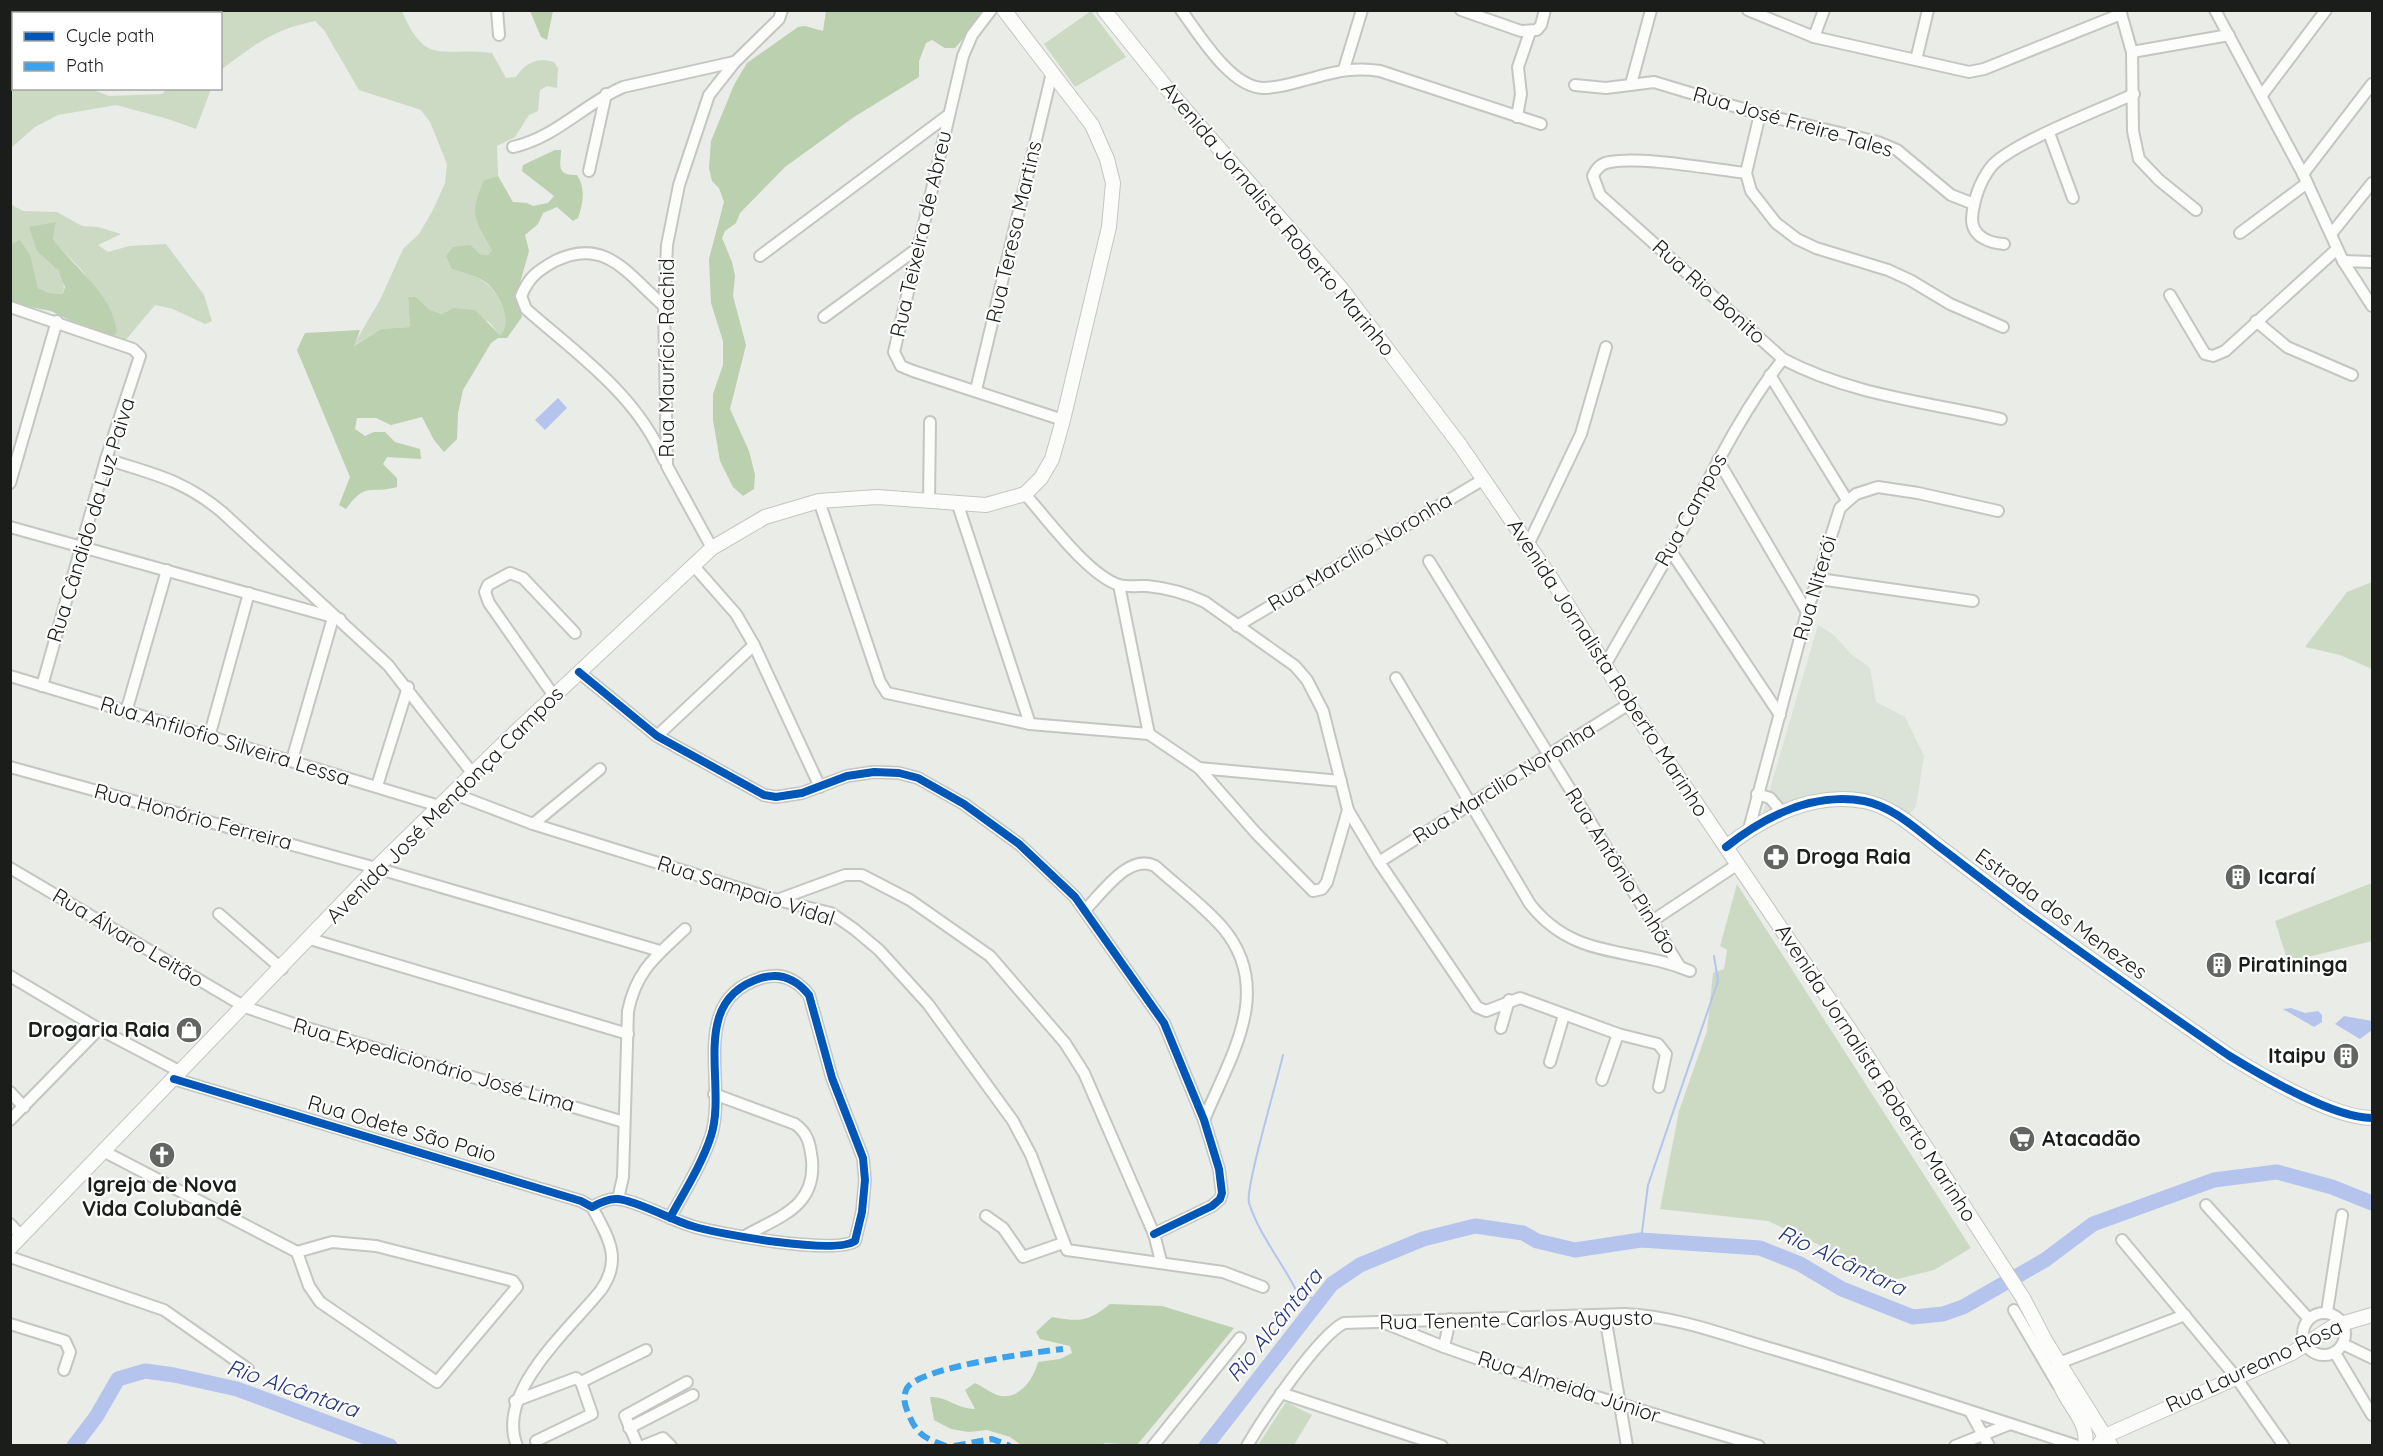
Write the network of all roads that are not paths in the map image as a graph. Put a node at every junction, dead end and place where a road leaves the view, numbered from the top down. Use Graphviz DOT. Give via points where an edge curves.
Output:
graph roads {
  1 [pos="497,10"];
  2 [pos="782,10"];
  3 [pos="991,10"];
  4 [pos="1004,10"];
  5 [pos="1104,10"];
  6 [pos="1181,10"];
  7 [pos="1362,10"];
  8 [pos="1461,10"];
  9 [pos="1545,10"];
  10 [pos="1651,10"];
  11 [pos="1748,10"];
  12 [pos="1824,10"];
  13 [pos="1928,10"];
  14 [pos="2215,10"];
  15 [pos="2326,10"];
  16 [pos="2120,12"];
  17 [pos="1530,32"];
  18 [pos="499,35"];
  19 [pos="2229,35"];
  20 [pos="1814,37"];
  21 [pos="2132,52"];
  22 [pos="1916,60"];
  23 [pos="735,62"];
  24 [pos="1344,69"];
  25 [pos="1052,73"];
  26 [pos="1631,84"];
  27 [pos="2373,84"];
  28 [pos="1575,86"];
  29 [pos="606,94"];
  30 [pos="2134,94"];
  31 [pos="2262,95"];
  32 [pos="1760,114"];
  33 [pos="947,116"];
  34 [pos="1517,117"];
  35 [pos="1541,124"];
  36 [pos="2049,133"];
  37 [pos="513,147"];
  38 [pos="589,171"];
  39 [pos="1746,173"];
  40 [pos="2305,179"];
  41 [pos="2373,183"];
  42 [pos="2073,198"];
  43 [pos="1974,204"];
  44 [pos="2196,210"];
  45 [pos="2240,233"];
  46 [pos="2331,233"];
  47 [pos="2004,244"];
  48 [pos="918,248"];
  49 [pos="2337,249"];
  50 [pos="760,256"];
  51 [pos="2343,261"];
  52 [pos="2373,262"];
  53 [pos="2170,295"];
  54 [pos="2371,300"];
  55 [pos="664,306"];
  56 [pos="10,308"];
  57 [pos="824,317"];
  58 [pos="57,321"];
  59 [pos="2256,321"];
  60 [pos="2003,327"];
  61 [pos="1606,347"];
  62 [pos="1783,358"];
  63 [pos="1770,375"];
  64 [pos="2352,375"];
  65 [pos="976,390"];
  66 [pos="2001,419"];
  67 [pos="1063,420"];
  68 [pos="930,422"];
  69 [pos="106,459"];
  70 [pos="1718,460"];
  71 [pos="667,466"];
  72 [pos="1484,479"];
  73 [pos="10,483"];
  74 [pos="1025,494"];
  75 [pos="1847,500"];
  76 [pos="819,501"];
  77 [pos="929,501"];
  78 [pos="958,505"];
  79 [pos="1998,511"];
  80 [pos="10,527"];
  81 [pos="82,545"];
  82 [pos="1528,545"];
  83 [pos="712,548"];
  84 [pos="1671,550"];
  85 [pos="1428,561"];
  86 [pos="693,565"];
  87 [pos="166,570"];
  88 [pos="1819,579"];
  89 [pos="1119,585"];
  90 [pos="249,592"];
  91 [pos="1973,601"];
  92 [pos="1807,612"];
  93 [pos="338,619"];
  94 [pos="1237,626"];
  95 [pos="575,633"];
  96 [pos="754,645"];
  97 [pos="1605,665"];
  98 [pos="579,672"];
  99 [pos="10,676"];
  100 [pos="1396,678"];
  101 [pos="42,686"];
  102 [pos="408,687"];
  103 [pos="554,696"];
  104 [pos="1629,704"];
  105 [pos="126,712"];
  106 [pos="1780,715"];
  107 [pos="1030,724"];
  108 [pos="1149,734"];
  109 [pos="657,736"];
  110 [pos="209,737"];
  111 [pos="1549,754"];
  112 [pos="292,760"];
  113 [pos="10,767"];
  114 [pos="1199,768"];
  115 [pos="600,769"];
  116 [pos="472,774"];
  117 [pos="1341,781"];
  118 [pos="376,786"];
  119 [pos="820,787"];
  120 [pos="452,793"];
  121 [pos="1757,794"];
  122 [pos="1472,803"];
  123 [pos="439,806"];
  124 [pos="1348,810"];
  125 [pos="1782,812"];
  126 [pos="534,824"];
  127 [pos="1749,829"];
  128 [pos="1726,847"];
  129 [pos="1379,862"];
  130 [pos="1738,864"];
  131 [pos="10,868"];
  132 [pos="376,868"];
  133 [pos="777,900"];
  134 [pos="1085,910"];
  135 [pos="219,914"];
  136 [pos="1652,921"];
  137 [pos="685,929"];
  138 [pos="310,939"];
  139 [pos="660,951"];
  140 [pos="282,969"];
  141 [pos="10,976"];
  142 [pos="1509,1000"];
  143 [pos="245,1007"];
  144 [pos="1564,1015"];
  145 [pos="1501,1028"];
  146 [pos="99,1029"];
  147 [pos="628,1034"];
  148 [pos="1618,1034"];
  149 [pos="1550,1062"];
  150 [pos="177,1076"];
  151 [pos="1602,1080"];
  152 [pos="1659,1088"];
  153 [pos="10,1092"];
  154 [pos="714,1094"];
  155 [pos="24,1107"];
  156 [pos="2373,1118"];
  157 [pos="10,1120"];
  158 [pos="1204,1120"];
  159 [pos="624,1122"];
  160 [pos="105,1152"];
  161 [pos="618,1199"];
  162 [pos="2206,1205"];
  163 [pos="592,1207"];
  164 [pos="2342,1215"];
  165 [pos="986,1216"];
  166 [pos="670,1218"];
  167 [pos="10,1224"];
  168 [pos="1154,1234"];
  169 [pos="745,1236"];
  170 [pos="22,1237"];
  171 [pos="2122,1240"];
  172 [pos="1063,1243"];
  173 [pos="10,1248"];
  174 [pos="297,1252"];
  175 [pos="10,1257"];
  176 [pos="1161,1261"];
  177 [pos="1263,1287"];
  178 [pos="2014,1310"];
  179 [pos="2327,1312"];
  180 [pos="2185,1315"];
  181 [pos="2373,1315"];
  182 [pos="1605,1316"];
  183 [pos="2308,1318"];
  184 [pos="1450,1319"];
  185 [pos="1382,1322"];
  186 [pos="2342,1322"];
  187 [pos="10,1324"];
  188 [pos="1240,1338"];
  189 [pos="2304,1343"];
  190 [pos="2343,1344"];
  191 [pos="1444,1347"];
  192 [pos="646,1350"];
  193 [pos="2335,1353"];
  194 [pos="2373,1358"];
  195 [pos="2059,1363"];
  196 [pos="64,1370"];
  197 [pos="248,1370"];
  198 [pos="2235,1376"];
  199 [pos="581,1382"];
  200 [pos="687,1382"];
  201 [pos="2061,1391"];
  202 [pos="1281,1393"];
  203 [pos="693,1395"];
  204 [pos="515,1401"];
  205 [pos="1621,1405"];
  206 [pos="1971,1413"];
  207 [pos="2373,1415"];
  208 [pos="2010,1424"];
  209 [pos="629,1428"];
  210 [pos="1982,1435"];
  211 [pos="536,1441"];
  212 [pos="2105,1442"];
  213 [pos="517,1446"];
  214 [pos="638,1446"];
  215 [pos="643,1446"];
  216 [pos="671,1446"];
  217 [pos="1153,1446"];
  218 [pos="1247,1446"];
  219 [pos="1442,1446"];
  220 [pos="1627,1446"];
  221 [pos="1758,1446"];
  222 [pos="1955,1446"];
  223 [pos="1989,1446"];
  224 [pos="2078,1446"];
  225 [pos="2085,1446"];
  226 [pos="2284,1446"];
  1 -- 18 [label="street"];
  2 -- 23 [label="street, Rua Maurício Rachid" via="779,19"];
  3 -- 33 [label="street, Rua Teixeira de Abreu" via="972,35 963,56"];
  4 -- 25 [label="main road"];
  5 -- 72 [label="main road, Avenida Jornalista Roberto Marinho" via="1169,91 1347,295"];
  6 -- 24 [label="street" via="1215,56 1247,84 1261,88 1282,86"];
  7 -- 24 [label="street"];
  8 -- 17 [label="street"];
  9 -- 17 [label="street" via="1541,25"];
  10 -- 26 [label="street"];
  11 -- 20 [label="street"];
  12 -- 20 [label="street"];
  13 -- 22 [label="street"];
  14 -- 19 [label="street"];
  15 -- 31 [label="street"];
  16 -- 21 [label="street"];
  16 -- 22 [label="street" via="1984,69 1969,72"];
  17 -- 34 [label="street" via="1518,67 1521,94"];
  19 -- 21 [label="street"];
  19 -- 31 [label="street"];
  20 -- 22 [label="street"];
  21 -- 30 [label="street"];
  23 -- 29 [label="street" via="647,80"];
  23 -- 55 [label="street, Rua Maurício Rachid" via="709,95 679,185 667,245"];
  24 -- 34 [label="street" via="1380,71"];
  25 -- 65 [label="street, Rua Teresa Martins"];
  25 -- 67 [label="main road" via="1092,125 1113,183 1109,228"];
  26 -- 28 [label="street, Rua José Freire Tales" via="1606,88"];
  26 -- 32 [label="street, Rua José Freire Tales" via="1654,82"];
  27 -- 40 [label="street"];
  29 -- 37 [label="street" via="544,137"];
  29 -- 38 [label="street"];
  30 -- 36 [label="street"];
  30 -- 44 [label="street" via="2133,130 2139,159"];
  31 -- 40 [label="street"];
  32 -- 39 [label="street"];
  32 -- 43 [label="street, Rua José Freire Tales" via="1888,146 1912,160 1951,195"];
  33 -- 48 [label="street, Rua Teixeira de Abreu"];
  33 -- 50 [label="street"];
  34 -- 35 [label="street"];
  36 -- 42 [label="street"];
  36 -- 43 [label="street" via="2014,149 1991,166"];
  39 -- 60 [label="street" via="1760,206 1797,239 1899,275 1950,304"];
  39 -- 62 [label="street, Rua Rio Bonito" via="1638,161 1610,162 1601,165 1593,176 1600,195"];
  40 -- 45 [label="street"];
  40 -- 46 [label="street"];
  41 -- 46 [label="street"];
  43 -- 47 [label="street" via="1972,224 1976,232 1985,240"];
  46 -- 49 [label="street"];
  48 -- 57 [label="street"];
  48 -- 65 [label="street, Rua Teixeira de Abreu" via="894,352 896,360 913,371"];
  49 -- 51 [label="street"];
  49 -- 59 [label="street"];
  51 -- 52 [label="street"];
  51 -- 54 [label="street"];
  53 -- 59 [label="street" via="2209,356 2225,351"];
  55 -- 71 [label="street, Rua Maurício Rachid"];
  55 -- 71 [label="street" via="608,257 585,251 537,271 521,296 526,309 622,394 642,417"];
  56 -- 58 [label="street"];
  58 -- 69 [label="street, Rua Cândido da Luz Paiva" via="139,354"];
  58 -- 73 [label="street"];
  59 -- 64 [label="street" via="2287,347"];
  61 -- 82 [label="street" via="1581,434"];
  62 -- 63 [label="street, Rua Campos"];
  62 -- 66 [label="street, Rua Rio Bonito" via="1813,375 1874,394"];
  63 -- 70 [label="street, Rua Campos"];
  63 -- 75 [label="street"];
  65 -- 67 [label="street, Rua Teixeira de Abreu"];
  67 -- 74 [label="main road" via="1048,468"];
  68 -- 77 [label="street"];
  69 -- 81 [label="street, Rua Cândido da Luz Paiva"];
  69 -- 93 [label="street" via="178,481 198,492"];
  70 -- 84 [label="street, Rua Campos"];
  70 -- 92 [label="street"];
  71 -- 83 [label="street, Rua Maurício Rachid"];
  72 -- 82 [label="main road, Avenida Jornalista Roberto Marinho"];
  72 -- 94 [label="street, Rua Marcílio Noronha"];
  74 -- 78 [label="main road, Avenida José Mendonça Campos" via="999,503"];
  74 -- 89 [label="street" via="1072,548"];
  75 -- 79 [label="street" via="1866,490 1890,488"];
  75 -- 88 [label="street, Rua Niterói" via="1834,524"];
  76 -- 77 [label="main road, Avenida José Mendonça Campos" via="849,497"];
  76 -- 83 [label="main road, Avenida José Mendonça Campos" via="765,517"];
  76 -- 107 [label="street" via="887,693"];
  77 -- 78 [label="main road, Avenida José Mendonça Campos"];
  78 -- 107 [label="street"];
  80 -- 81 [label="street"];
  81 -- 87 [label="street"];
  81 -- 101 [label="street, Rua Cândido da Luz Paiva"];
  82 -- 97 [label="main road, Avenida Jornalista Roberto Marinho"];
  83 -- 86 [label="main road, Avenida José Mendonça Campos"];
  84 -- 97 [label="street, Rua Campos"];
  84 -- 106 [label="street"];
  85 -- 111 [label="street, Rua Antônio Pinhão"];
  86 -- 96 [label="street" via="722,595"];
  86 -- 98 [label="main road, Avenida José Mendonça Campos"];
  87 -- 90 [label="street"];
  87 -- 105 [label="street"];
  88 -- 91 [label="street"];
  88 -- 92 [label="street, Rua Niterói"];
  89 -- 94 [label="street" via="1189,594"];
  89 -- 108 [label="street"];
  90 -- 93 [label="street"];
  90 -- 110 [label="street"];
  92 -- 106 [label="street, Rua Niterói"];
  93 -- 102 [label="street"];
  93 -- 112 [label="street"];
  94 -- 117 [label="street" via="1295,666 1307,680 1323,711"];
  95 -- 103 [label="street" via="523,578 510,573 488,585 485,592 489,603"];
  96 -- 109 [label="street"];
  96 -- 119 [label="street"];
  97 -- 104 [label="main road, Avenida Jornalista Roberto Marinho"];
  98 -- 103 [label="main road, Avenida José Mendonça Campos"];
  98 -- 109 [label="street"];
  99 -- 101 [label="street, Rua Anfilofio Silveira Lessa"];
  100 -- 122 [label="street"];
  101 -- 105 [label="street, Rua Anfilofio Silveira Lessa"];
  102 -- 116 [label="street"];
  102 -- 118 [label="street"];
  103 -- 116 [label="main road, Avenida José Mendonça Campos"];
  104 -- 111 [label="street, Rua Marcilio Noronha"];
  104 -- 128 [label="main road, Avenida Jornalista Roberto Marinho"];
  105 -- 110 [label="street, Rua Anfilofio Silveira Lessa"];
  106 -- 121 [label="street, Rua Niterói"];
  107 -- 108 [label="street"];
  108 -- 114 [label="street"];
  109 -- 119 [label="street" via="764,795 788,796"];
  110 -- 112 [label="street, Rua Anfilofio Silveira Lessa"];
  111 -- 122 [label="street, Rua Marcilio Noronha"];
  111 -- 136 [label="street, Rua Antônio Pinhão"];
  112 -- 118 [label="street, Rua Anfilofio Silveira Lessa"];
  113 -- 132 [label="street, Rua Honório Ferreira"];
  114 -- 117 [label="street"];
  114 -- 124 [label="street" via="1313,891 1322,889 1327,882"];
  115 -- 126 [label="street"];
  116 -- 120 [label="main road, Avenida José Mendonça Campos"];
  117 -- 124 [label="street"];
  118 -- 123 [label="street, Rua Anfilofio Silveira Lessa"];
  119 -- 134 [label="street" via="847,776 874,772 899,773 936,786 1019,844"];
  120 -- 123 [label="main road, Avenida José Mendonça Campos"];
  120 -- 126 [label="street, Rua Sampaio Vidal"];
  121 -- 125 [label="street" via="1770,798"];
  121 -- 127 [label="street, Rua Niterói"];
  122 -- 129 [label="street, Rua Marcilio Noronha"];
  122 -- 136 [label="street, Rua Antônio Pinhão" via="1544,922 1581,944 1685,969"];
  123 -- 132 [label="main road, Avenida José Mendonça Campos"];
  124 -- 129 [label="street"];
  125 -- 127 [label="main road, Estrada dos Menezes"];
  125 -- 156 [label="main road, Estrada dos Menezes" via="1834,799 1888,809 2228,1055 2344,1114"];
  126 -- 133 [label="street, Rua Sampaio Vidal"];
  127 -- 128 [label="main road, Estrada dos Menezes"];
  128 -- 130 [label="main road, Avenida Jornalista Roberto Marinho"];
  129 -- 142 [label="street" via="1477,1007 1486,1011"];
  130 -- 136 [label="street"];
  130 -- 195 [label="main road, Avenida Jornalista Roberto Marinho" via="2023,1298"];
  131 -- 143 [label="street, Rua Álvaro Leitão"];
  132 -- 138 [label="main road, Avenida José Mendonça Campos"];
  132 -- 139 [label="street, Rua Honório Ferreira"];
  133 -- 168 [label="street" via="845,875 862,875 910,900 990,956 1065,1043 1084,1072"];
  133 -- 172 [label="street, Rua Sampaio Vidal" via="831,913 879,950 928,1004 1013,1121 1031,1155"];
  134 -- 158 [label="street" via="1164,1023"];
  134 -- 158 [label="street" via="1125,870 1146,861 1214,920 1233,943 1248,981 1245,1019"];
  135 -- 140 [label="street"];
  137 -- 139 [label="street"];
  138 -- 140 [label="main road, Avenida José Mendonça Campos"];
  138 -- 147 [label="street"];
  139 -- 147 [label="street" via="640,972 632,990"];
  140 -- 143 [label="main road, Avenida José Mendonça Campos"];
  141 -- 146 [label="street, Rua Odete São Paio"];
  142 -- 144 [label="street" via="1520,998"];
  142 -- 145 [label="street"];
  143 -- 150 [label="main road, Avenida José Mendonça Campos"];
  143 -- 159 [label="street, Rua Expedicionário José Lima"];
  144 -- 148 [label="street"];
  144 -- 149 [label="street"];
  146 -- 150 [label="street, Rua Odete São Paio"];
  146 -- 155 [label="street"];
  147 -- 159 [label="street"];
  148 -- 151 [label="street"];
  148 -- 152 [label="street" via="1665,1049"];
  150 -- 160 [label="main road, Avenida José Mendonça Campos"];
  150 -- 163 [label="street, Rua Odete São Paio"];
  153 -- 155 [label="street"];
  154 -- 166 [label="street" via="711,1136"];
  154 -- 169 [label="street" via="795,1124 810,1144 813,1177 800,1203"];
  154 -- 169 [label="street" via="714,1041 722,1009 738,989 754,980 770,975 800,984 809,995 832,1078 863,1158 865,1180 858,1232 855,1241 840,1247"];
  155 -- 157 [label="street"];
  158 -- 168 [label="street" via="1219,1169 1220,1199"];
  159 -- 161 [label="street" via="623,1177"];
  160 -- 170 [label="main road, Avenida José Mendonça Campos"];
  160 -- 174 [label="street"];
  161 -- 163 [label="street"];
  161 -- 166 [label="street"];
  162 -- 183 [label="street"];
  163 -- 204 [label="street" via="612,1250 612,1274 528,1378"];
  164 -- 179 [label="street"];
  165 -- 172 [label="street" via="1003,1228 1023,1257"];
  166 -- 169 [label="street" via="717,1233"];
  167 -- 170 [label="street"];
  168 -- 176 [label="street"];
  170 -- 173 [label="main road, Avenida José Mendonça Campos"];
  171 -- 180 [label="street"];
  172 -- 176 [label="street" via="1067,1250 1081,1253"];
  174 -- 174 [label="street" via="309,1286 320,1302 434,1381 443,1378 514,1292 516,1284 368,1244 332,1242"];
  175 -- 197 [label="street" via="164,1310"];
  176 -- 177 [label="street" via="1223,1272"];
  178 -- 201 [label="street, Avenida Jornalista Roberto Marinho"];
  179 -- 183 [label="street"];
  179 -- 186 [label="street"];
  180 -- 195 [label="street"];
  180 -- 198 [label="street"];
  181 -- 186 [label="main road, Rua Laureano Rosa"];
  182 -- 184 [label="street, Rua Tenente Carlos Augusto"];
  182 -- 205 [label="street"];
  182 -- 206 [label="street, Rua Tenente Carlos Augusto" via="1650,1315 1689,1325"];
  183 -- 189 [label="street" via="2302,1334"];
  184 -- 185 [label="street, Rua Tenente Carlos Augusto"];
  184 -- 191 [label="street"];
  185 -- 191 [label="street, Rua Almeida Júnior"];
  185 -- 202 [label="street, Rua Tenente Carlos Augusto" via="1338,1325"];
  186 -- 189 [label="main road, Rua Laureano Rosa"];
  186 -- 190 [label="street"];
  187 -- 196 [label="street" via="64,1341 70,1352"];
  188 -- 217 [label="street"];
  189 -- 193 [label="street" via="2320,1355"];
  189 -- 198 [label="main road, Rua Laureano Rosa" via="2292,1353"];
  190 -- 193 [label="street"];
  190 -- 194 [label="street"];
  191 -- 205 [label="street, Rua Almeida Júnior"];
  192 -- 199 [label="street"];
  193 -- 207 [label="street"];
  195 -- 201 [label="main road, Avenida Jornalista Roberto Marinho"];
  195 -- 212 [label="main road, Avenida Jornalista Roberto Marinho"];
  198 -- 212 [label="main road, Rua Laureano Rosa"];
  198 -- 226 [label="street"];
  199 -- 204 [label="street" via="576,1378"];
  199 -- 211 [label="street" via="591,1414"];
  200 -- 209 [label="street" via="625,1416"];
  201 -- 225 [label="main road, Avenida Jornalista Roberto Marinho" via="2084,1425"];
  202 -- 218 [label="street, Rua Tenente Carlos Augusto"];
  202 -- 219 [label="street"];
  203 -- 209 [label="street"];
  204 -- 213 [label="street" via="512,1419"];
  205 -- 220 [label="street"];
  205 -- 221 [label="street, Rua Almeida Júnior"];
  206 -- 208 [label="street, Rua Tenente Carlos Augusto"];
  206 -- 210 [label="street"];
  208 -- 210 [label="street"];
  208 -- 224 [label="street, Rua Tenente Carlos Augusto"];
  209 -- 214 [label="street"];
  210 -- 222 [label="street"];
  210 -- 223 [label="street"];
  215 -- 216 [label="street" via="663,1438"];
}
